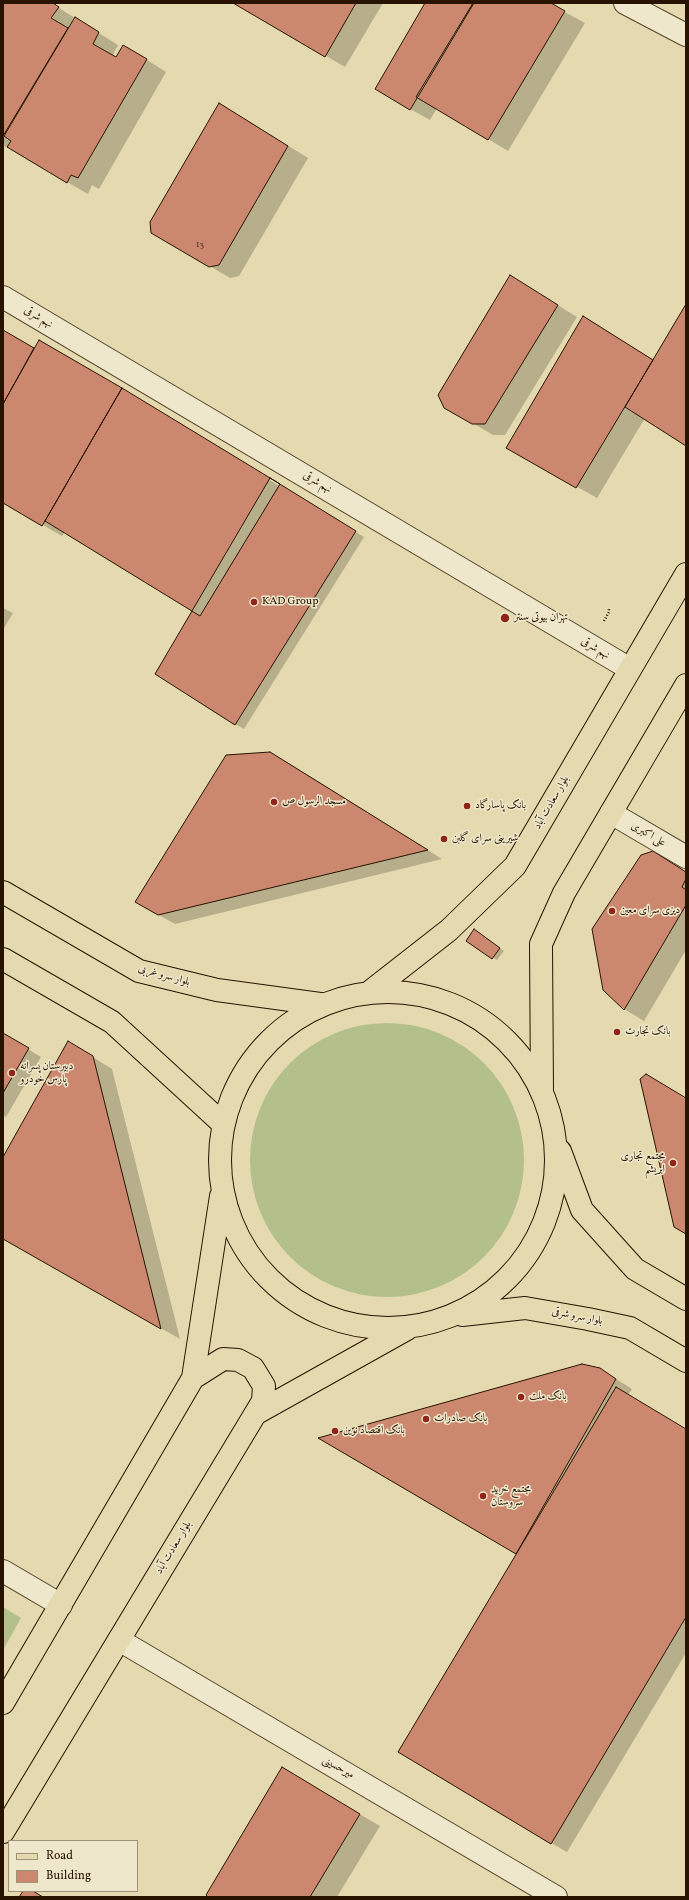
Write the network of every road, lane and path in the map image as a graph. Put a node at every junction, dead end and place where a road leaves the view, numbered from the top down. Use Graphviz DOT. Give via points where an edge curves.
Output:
graph roads {
  1 [pos="625,3"];
  2 [pos="686,35"];
  3 [pos="3,297"];
  4 [pos="686,574"];
  5 [pos="630,669"];
  6 [pos="686,685"];
  7 [pos="611,813"];
  8 [pos="686,856"];
  9 [pos="3,892"];
  10 [pos="3,959"];
  11 [pos="371,991"];
  12 [pos="320,1004"];
  13 [pos="542,1091"];
  14 [pos="222,1123"];
  15 [pos="557,1142"];
  16 [pos="222,1189"];
  17 [pos="686,1299"];
  18 [pos="458,1315"];
  19 [pos="407,1329"];
  20 [pos="686,1361"];
  21 [pos="193,1378"];
  22 [pos="255,1414"];
  23 [pos="3,1571"];
  24 [pos="61,1605"];
  25 [pos="119,1640"];
  26 [pos="3,1703"];
  27 [pos="3,1832"];
  28 [pos="556,1897"];
  1 -- 2 [label="street"];
  3 -- 5 [label="street, نهم شرقی"];
  4 -- 5 [label="main road, بلوار سعادت آباد"];
  5 -- 11 [label="main road, بلوار سعادت آباد" via="516,866 449,930"];
  6 -- 7 [label="main road"];
  7 -- 8 [label="street, علی اکبری"];
  7 -- 13 [label="main road" via="564,893 541,944"];
  9 -- 12 [label="main road, بلوار سرو غربی" via="139,971 217,990"];
  10 -- 14 [label="main road" via="112,1022"];
  11 -- 12 [label="main road"];
  11 -- 13 [label="main road" via="423,994 473,1014 514,1046"];
  12 -- 14 [label="main road" via="275,1033 241,1074"];
  13 -- 15 [label="main road"];
  14 -- 16 [label="main road" via="219,1176"];
  15 -- 17 [label="main road" via="582,1210 635,1269"];
  15 -- 18 [label="main road" via="554,1195 536,1245 503,1286"];
  16 -- 19 [label="main road" via="233,1228 262,1273 303,1307 353,1326"];
  16 -- 21 [label="main road"];
  18 -- 19 [label="main road"];
  18 -- 20 [label="main road, بلوار سرو شرقی" via="525,1308 630,1328"];
  19 -- 22 [label="main road, بلوار سعادت آباد"];
  21 -- 22 [label="main road" via="223,1358 238,1360 253,1368 264,1386 262,1401"];
  21 -- 24 [label="main road"];
  22 -- 25 [label="main road, بلوار سعادت آباد"];
  23 -- 24 [label="street"];
  24 -- 26 [label="main road"];
  25 -- 27 [label="main road, بلوار سعادت آباد"];
  25 -- 28 [label="street, میرحسینی"];
}
